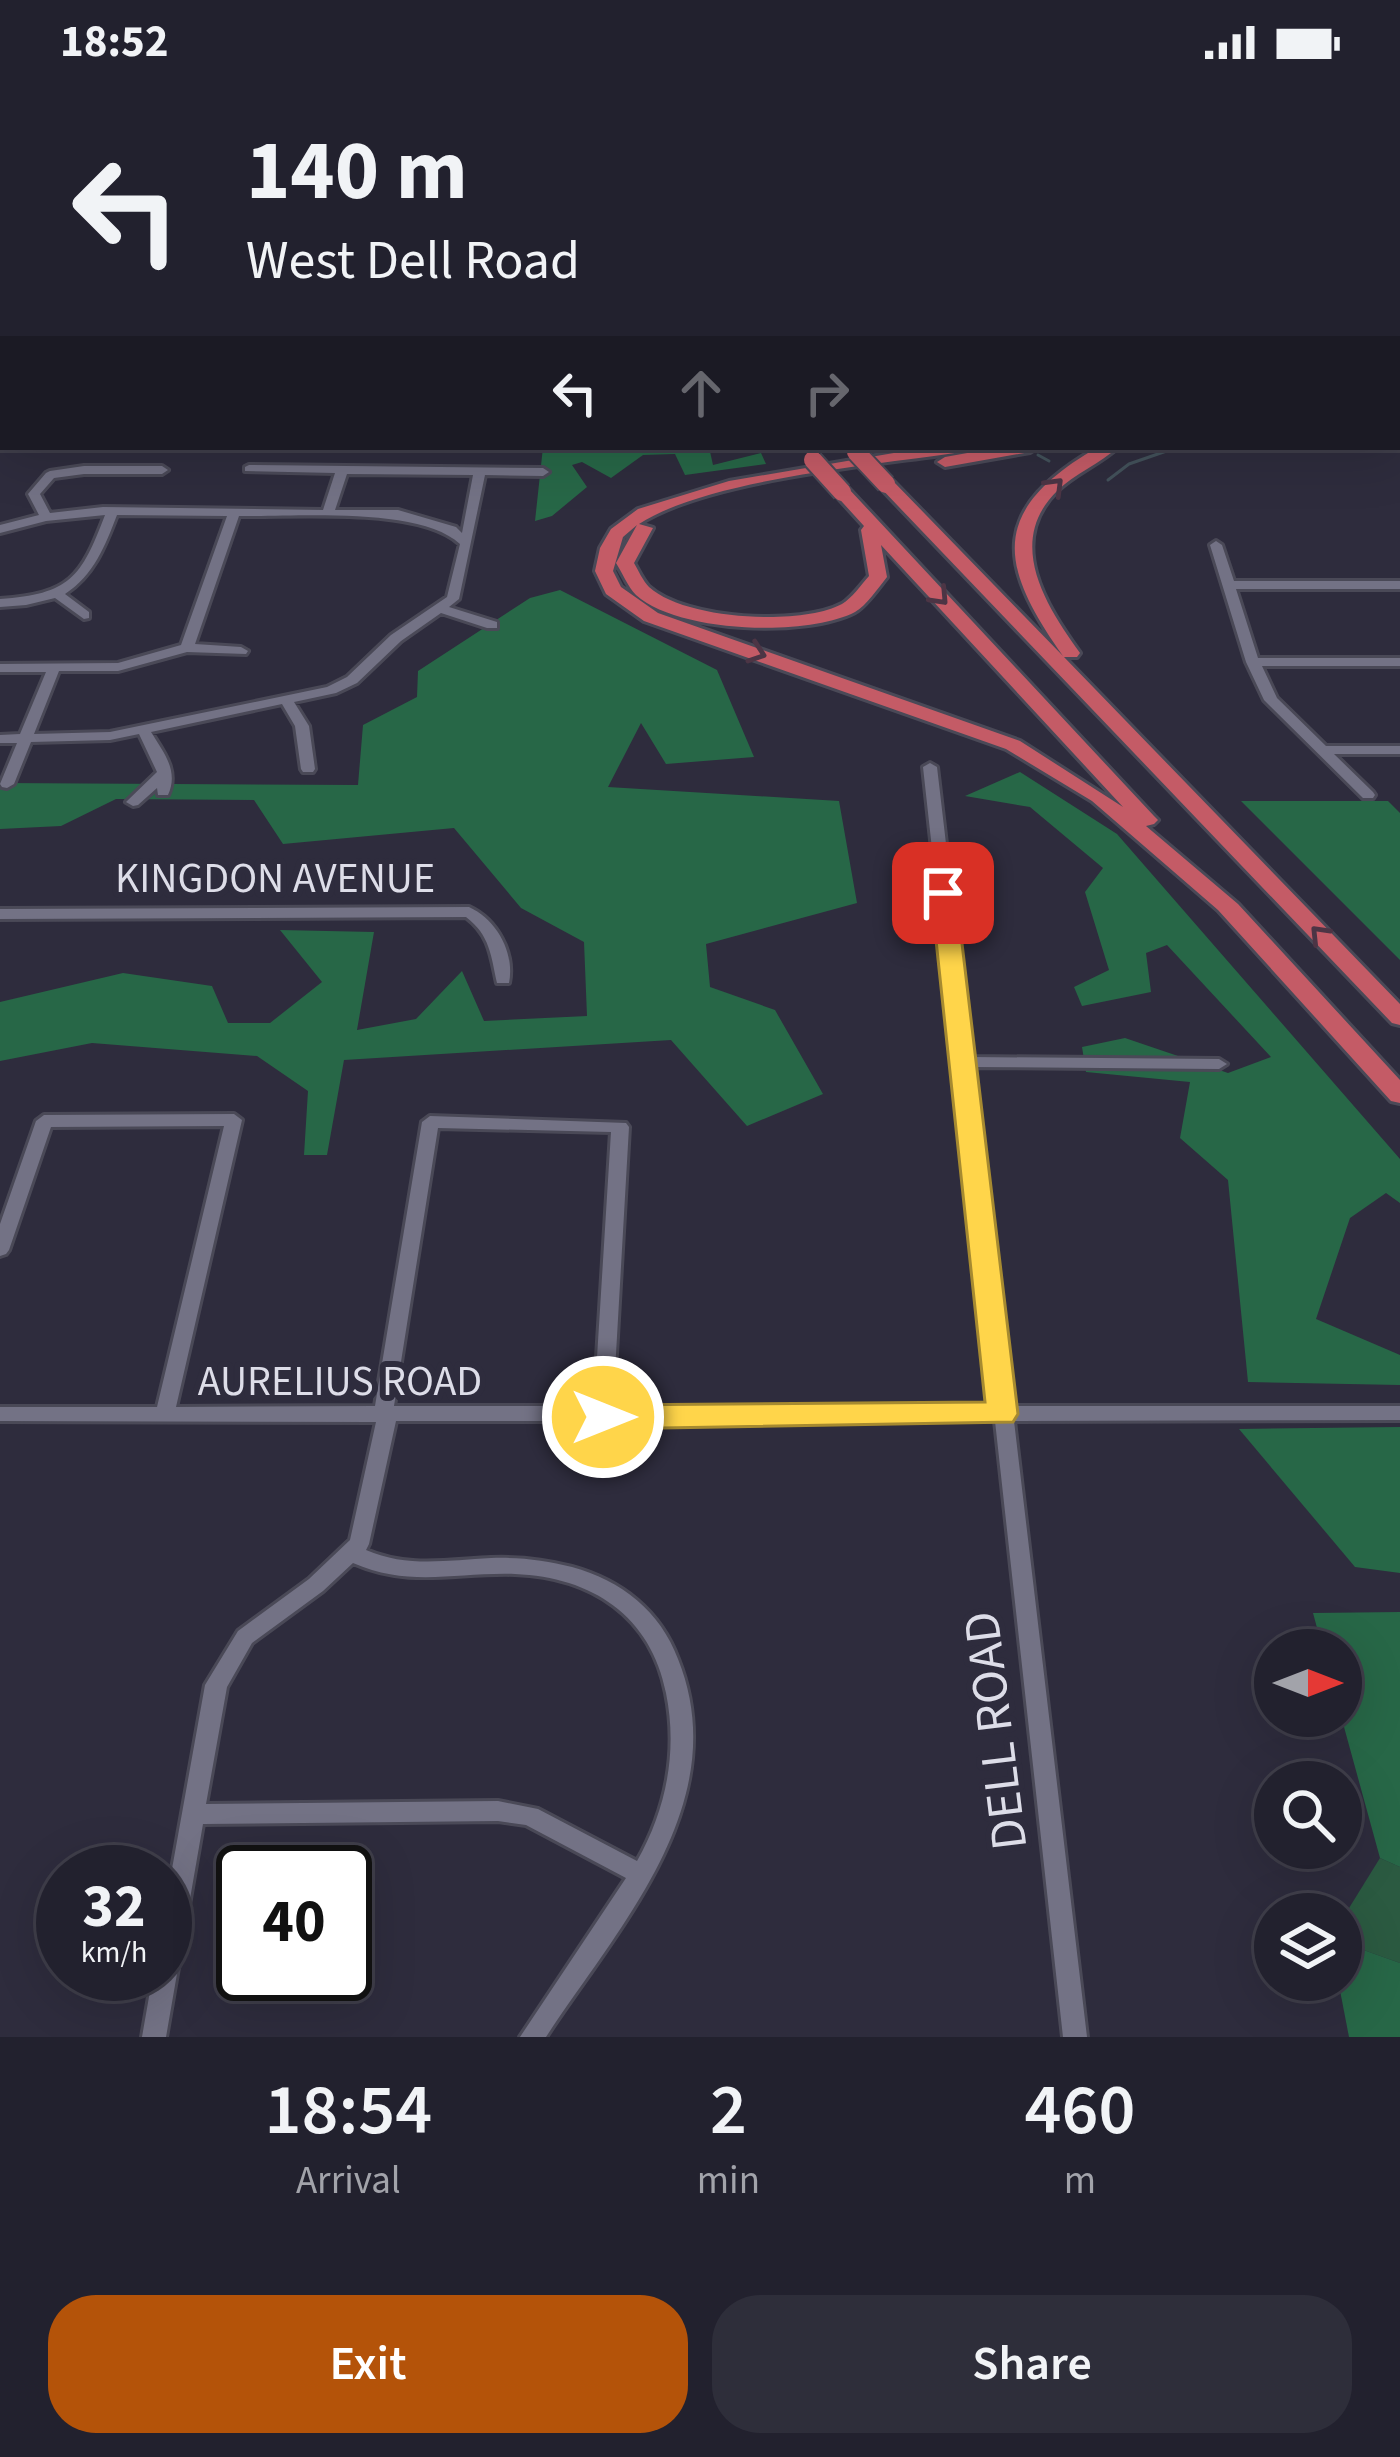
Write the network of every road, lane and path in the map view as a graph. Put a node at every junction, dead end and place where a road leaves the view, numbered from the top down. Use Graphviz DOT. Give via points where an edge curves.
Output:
graph roads {
  1 [pos="854,450"];
  2 [pos="946,450"];
  3 [pos="1013,450"];
  4 [pos="1105,450"];
  5 [pos="807,453"];
  6 [pos="249,469"];
  7 [pos="162,470"];
  8 [pos="342,470"];
  9 [pos="480,471"];
  10 [pos="543,472"];
  11 [pos="112,511"];
  12 [pos="860,512"];
  13 [pos="234,513"];
  14 [pos="328,513"];
  15 [pos="46,517"];
  16 [pos="0,529"];
  17 [pos="466,543"];
  18 [pos="1216,545"];
  19 [pos="1232,585"];
  20 [pos="1400,585"];
  21 [pos="57,594"];
  22 [pos="0,603"];
  23 [pos="442,609"];
  24 [pos="84,615"];
  25 [pos="492,626"];
  26 [pos="187,648"];
  27 [pos="241,651"];
  28 [pos="1253,662"];
  29 [pos="1400,662"];
  30 [pos="0,668"];
  31 [pos="54,668"];
  32 [pos="287,702"];
  33 [pos="143,730"];
  34 [pos="0,739"];
  35 [pos="26,739"];
  36 [pos="1320,750"];
  37 [pos="1400,750"];
  38 [pos="930,767"];
  39 [pos="308,770"];
  40 [pos="166,772"];
  41 [pos="7,784"];
  42 [pos="163,792"];
  43 [pos="1368,795"];
  44 [pos="133,802"];
  45 [pos="1211,820"];
  46 [pos="1230,909"];
  47 [pos="0,914"];
  48 [pos="503,980"];
  49 [pos="1400,1018"];
  50 [pos="961,1062"];
  51 [pos="1219,1064"];
  52 [pos="1400,1095"];
  53 [pos="0,1250"];
  54 [pos="1400,1413"];
  55 [pos="0,1414"];
  56 [pos="164,1414"];
  57 [pos="1002,1414"];
  58 [pos="385,1417"];
  59 [pos="603,1417"];
  60 [pos="351,1553"];
  61 [pos="194,1814"];
  62 [pos="638,1874"];
  63 [pos="154,2037"];
  64 [pos="532,2037"];
  65 [pos="1075,2037"];
  1 -- 45 [label="highway, bridge"];
  2 -- 46 [label="highway, one-way" via="677,499 620,530 604,571 613,590 651,616 1028,753 1111,807"];
  3 -- 12 [label="highway" via="687,508 636,535 625,565 640,590 683,613 738,624 803,620 846,607 878,582 882,559"];
  45 -- 4 [label="highway, one-way" via="1056,635 1022,574 1035,508 1061,478"];
  5 -- 12 [label="highway, bridge"];
  6 -- 8 [label="street"];
  7 -- 15 [label="street" via="50,476 34,494"];
  8 -- 9 [label="street"];
  8 -- 14 [label="street"];
  9 -- 10 [label="street"];
  9 -- 17 [label="street"];
  11 -- 13 [label="street"];
  11 -- 15 [label="street"];
  11 -- 21 [label="street" via="91,568"];
  12 -- 46 [label="highway, one-way"];
  13 -- 14 [label="street"];
  13 -- 26 [label="street"];
  14 -- 17 [label="street" via="415,517"];
  15 -- 16 [label="street"];
  17 -- 23 [label="street" via="457,591"];
  18 -- 19 [label="street"];
  19 -- 20 [label="street"];
  19 -- 28 [label="street"];
  21 -- 22 [label="street"];
  21 -- 24 [label="street"];
  23 -- 25 [label="street"];
  23 -- 32 [label="street" via="352,680"];
  26 -- 27 [label="street"];
  26 -- 31 [label="street" via="118,667"];
  28 -- 29 [label="street"];
  28 -- 36 [label="street" via="1271,700"];
  30 -- 31 [label="street"];
  31 -- 35 [label="street"];
  32 -- 33 [label="street"];
  32 -- 39 [label="street" via="302,726"];
  33 -- 35 [label="street"];
  33 -- 40 [label="street"];
  34 -- 35 [label="street"];
  35 -- 41 [label="street"];
  36 -- 37 [label="street"];
  36 -- 43 [label="street"];
  38 -- 50 [label="street, DELL ROAD"];
  40 -- 42 [label="street"];
  40 -- 44 [label="street"];
  49 -- 45 [label="highway, one-way"];
  46 -- 52 [label="highway"];
  47 -- 48 [label="street, KINGDON AVENUE" via="469,912 485,922 503,956"];
  50 -- 51 [label="street"];
  50 -- 57 [label="street, DELL ROAD"];
  53 -- 56 [label="street" via="44,1120 234,1120"];
  54 -- 57 [label="street, AURELIUS ROAD"];
  55 -- 56 [label="street, AURELIUS ROAD"];
  56 -- 58 [label="street, AURELIUS ROAD"];
  57 -- 59 [label="street, AURELIUS ROAD"];
  57 -- 65 [label="street, DELL ROAD"];
  58 -- 59 [label="street, AURELIUS ROAD"];
  58 -- 59 [label="street" via="430,1122 620,1126"];
  58 -- 60 [label="street" via="368,1515"];
  60 -- 61 [label="street" via="258,1625 226,1664 208,1713"];
  60 -- 62 [label="street" via="392,1571 533,1567 586,1580 637,1609 673,1665 681,1725 681,1770 664,1834"];
  61 -- 62 [label="street" via="498,1811 530,1816"];
  61 -- 63 [label="street"];
  62 -- 64 [label="street"];
}
